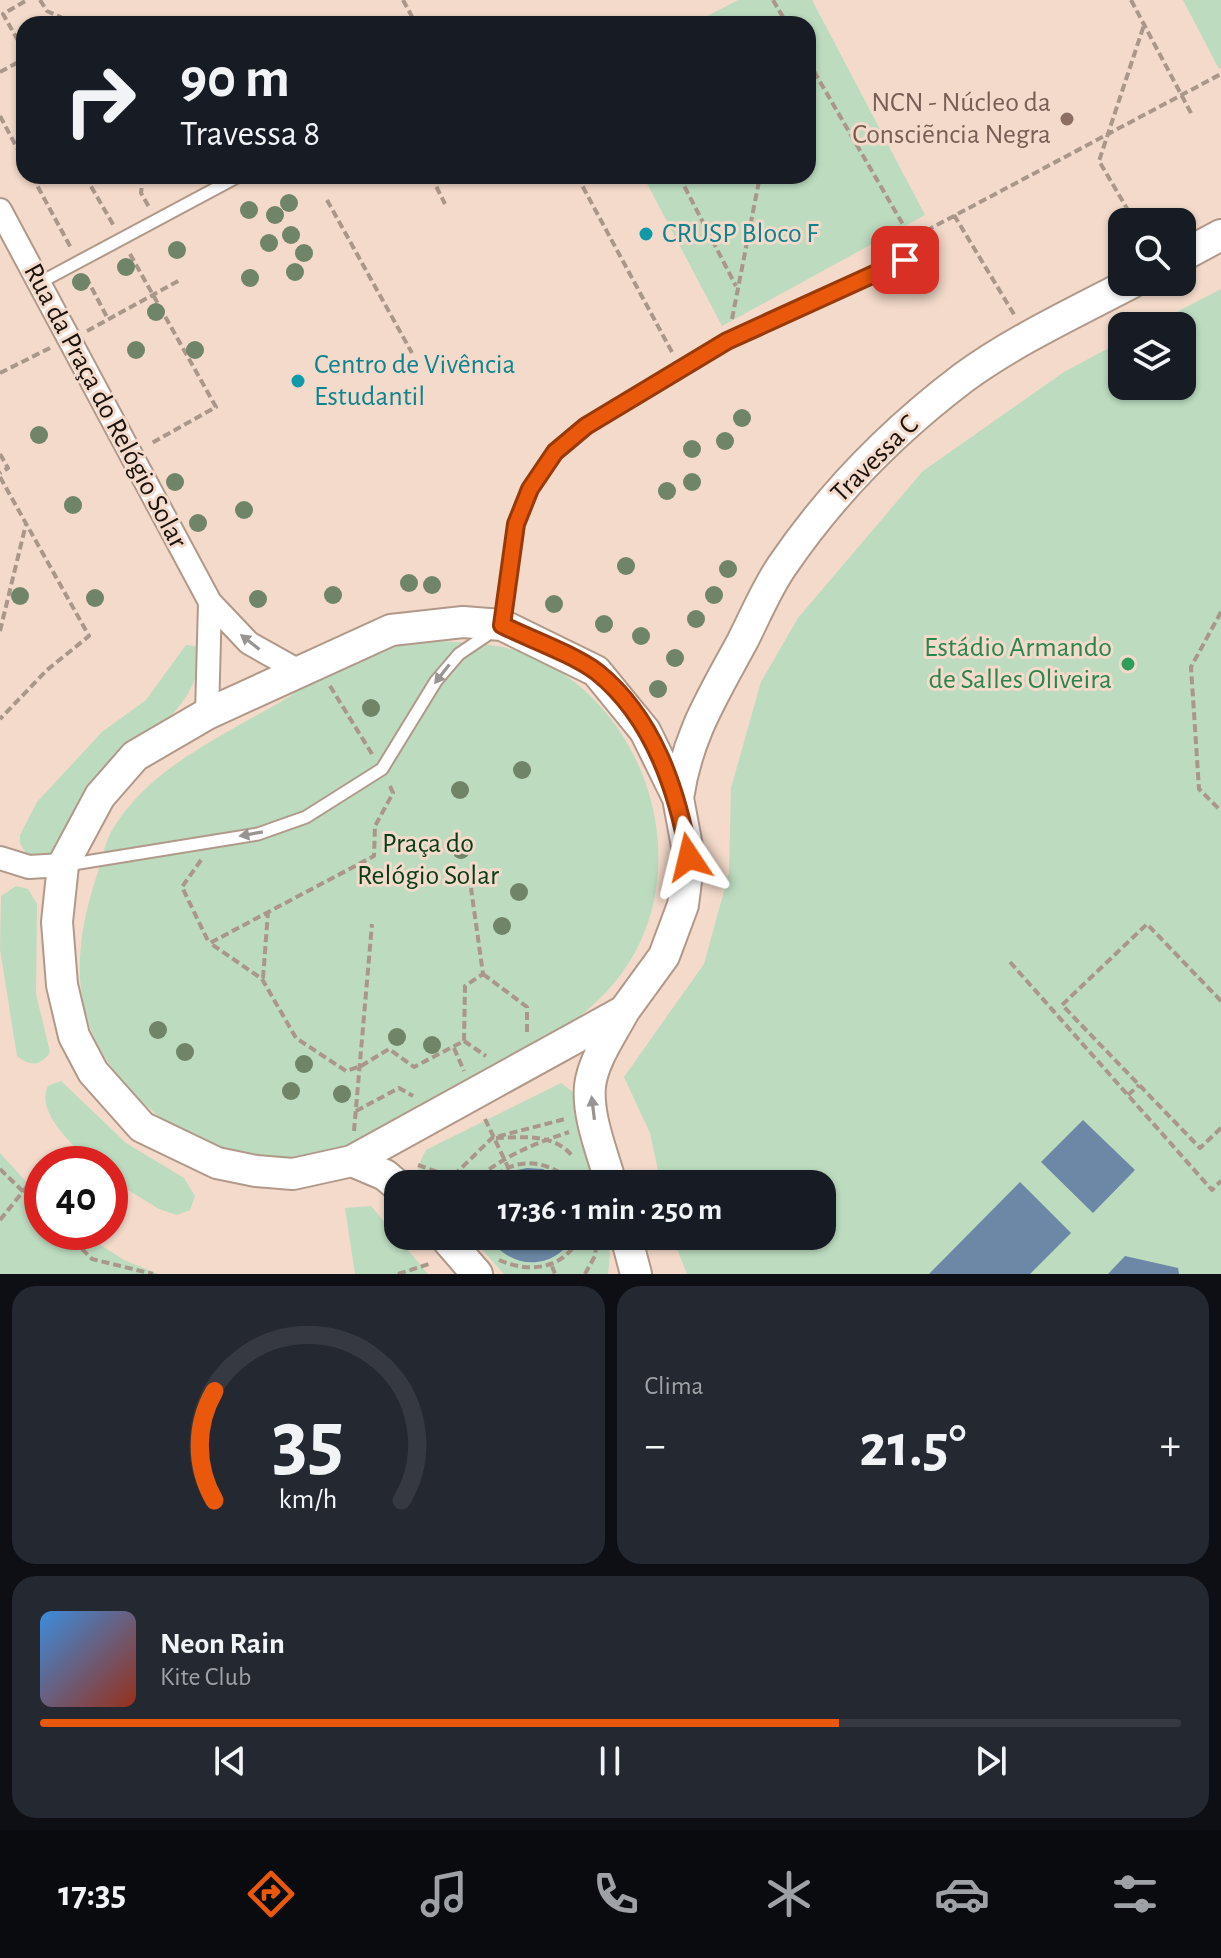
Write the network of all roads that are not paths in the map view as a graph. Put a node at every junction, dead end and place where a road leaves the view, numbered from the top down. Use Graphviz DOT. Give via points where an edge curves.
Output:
graph roads {
  1 [pos="224,184"];
  2 [pos="0,210"];
  3 [pos="1221,235"];
  4 [pos="1196,248"];
  5 [pos="905,260"];
  6 [pos="39,283"];
  7 [pos="1108,295"];
  8 [pos="210,602"];
  9 [pos="502,625"];
  10 [pos="308,667"];
  11 [pos="207,714"];
  12 [pos="700,717"];
  13 [pos="645,731"];
  14 [pos="678,798"];
  15 [pos="0,858"];
  16 [pos="63,865"];
  17 [pos="624,1011"];
  18 [pos="352,1161"];
  19 [pos="607,1170"];
  20 [pos="384,1175"];
  21 [pos="461,1250"];
  22 [pos="630,1250"];
  23 [pos="487,1266"];
  24 [pos="636,1274"];
  1 -- 6 [label="lane"];
  2 -- 6 [label="street, Rua da Praça do Relógio Solar"];
  3 -- 4 [label="street"];
  5 -- 9 [label="lane" via="727,341 586,426 555,452 530,489 516,524"];
  6 -- 8 [label="street, Rua da Praça do Relógio Solar"];
  7 -- 12 [label="street, Travessa C" via="965,377 896,433 837,494 781,568"];
  10 -- 8 [label="street, Rua da Praça do Relógio Solar, one-way" via="249,643"];
  8 -- 11 [label="street, Rua da Praça do Relógio Solar"];
  9 -- 10 [label="street" via="463,622 391,630"];
  9 -- 13 [label="street" via="596,671"];
  9 -- 16 [label="lane, one-way" via="451,663 382,769 306,817 258,834"];
  10 -- 11 [label="street"];
  11 -- 16 [label="street" via="135,756 100,796"];
  12 -- 13 [label="street" via="676,730"];
  12 -- 14 [label="street, Travessa C"];
  13 -- 14 [label="street"];
  14 -- 17 [label="street" via="689,857 683,905 664,956"];
  15 -- 16 [label="street" via="29,867"];
  16 -- 18 [label="street" via="58,956 74,1036 93,1072 142,1127 217,1163 256,1171 293,1174"];
  17 -- 18 [label="street"];
  19 -- 17 [label="street, one-way" via="590,1086"];
  18 -- 20 [label="street"];
  21 -- 23 [label="street"];
  22 -- 24 [label="street"];
}
